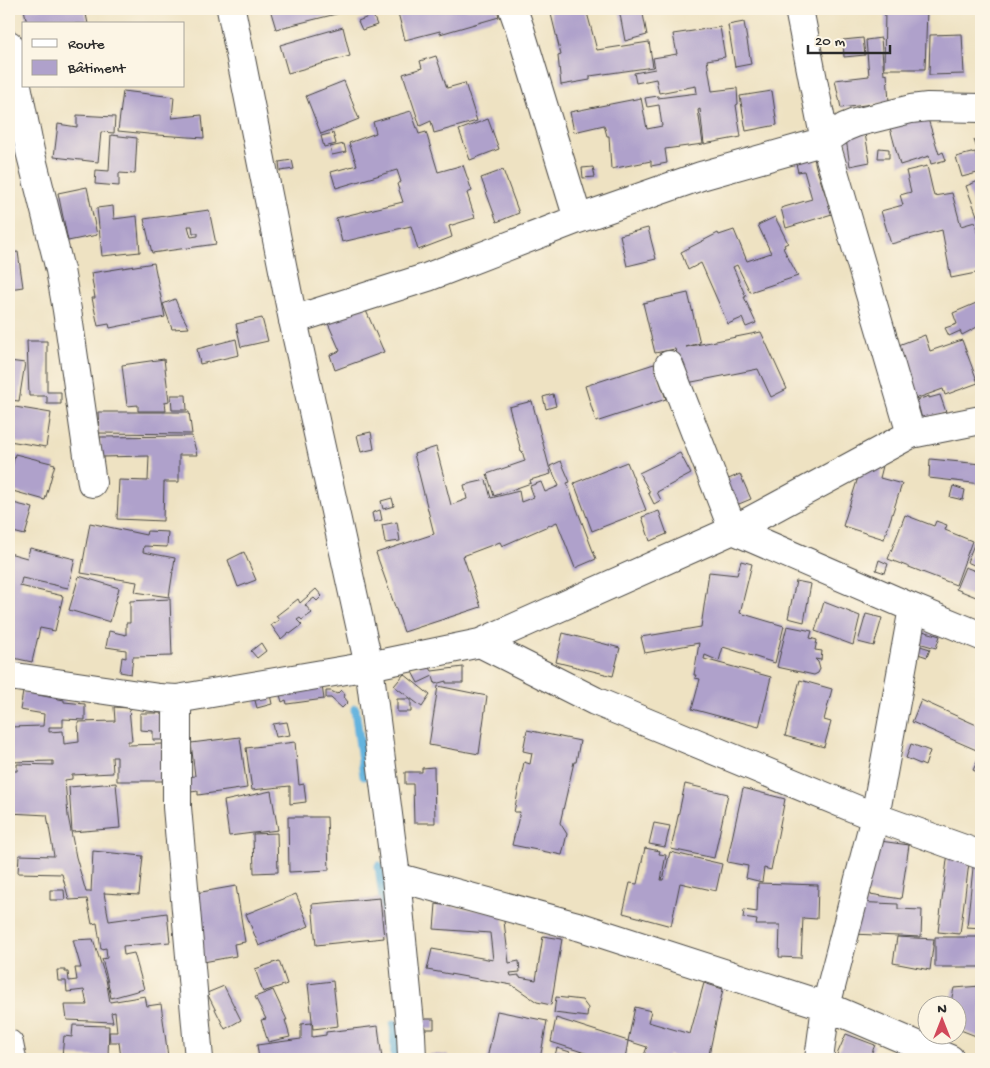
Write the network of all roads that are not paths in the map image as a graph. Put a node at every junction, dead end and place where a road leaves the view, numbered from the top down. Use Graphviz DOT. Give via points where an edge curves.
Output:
graph roads {
  1 [pos="231,9"];
  2 [pos="513,9"];
  3 [pos="799,9"];
  4 [pos="9,45"];
  5 [pos="981,108"];
  6 [pos="825,141"];
  7 [pos="19,150"];
  8 [pos="578,219"];
  9 [pos="293,320"];
  10 [pos="669,365"];
  11 [pos="981,420"];
  12 [pos="911,434"];
  13 [pos="92,484"];
  14 [pos="733,530"];
  15 [pos="913,608"];
  16 [pos="981,636"];
  17 [pos="480,643"];
  18 [pos="369,666"];
  19 [pos="9,676"];
  20 [pos="177,699"];
  21 [pos="875,816"];
  22 [pos="981,855"];
  23 [pos="396,877"];
  24 [pos="826,1006"];
  25 [pos="9,1044"];
  26 [pos="12,1059"];
  27 [pos="199,1059"];
  28 [pos="412,1059"];
  29 [pos="819,1059"];
  30 [pos="950,1059"];
  1 -- 9 [label="street"];
  2 -- 8 [label="street"];
  3 -- 6 [label="street"];
  4 -- 7 [label="street"];
  5 -- 6 [label="street" via="911,109 845,126"];
  6 -- 8 [label="street" via="701,176"];
  6 -- 12 [label="street"];
  7 -- 13 [label="street" via="60,270"];
  8 -- 9 [label="street" via="428,277"];
  9 -- 18 [label="street"];
  10 -- 14 [label="street"];
  11 -- 12 [label="street"];
  12 -- 14 [label="street"];
  14 -- 15 [label="street"];
  14 -- 17 [label="street"];
  15 -- 16 [label="street"];
  15 -- 21 [label="street"];
  17 -- 18 [label="street"];
  17 -- 21 [label="street" via="595,701"];
  18 -- 20 [label="street"];
  18 -- 23 [label="street"];
  19 -- 20 [label="street"];
  20 -- 27 [label="street" via="177,807"];
  21 -- 22 [label="street"];
  21 -- 24 [label="street"];
  23 -- 24 [label="street" via="581,927"];
  23 -- 28 [label="street"];
  24 -- 29 [label="street"];
  24 -- 30 [label="street"];
  25 -- 26 [label="street"];
}
